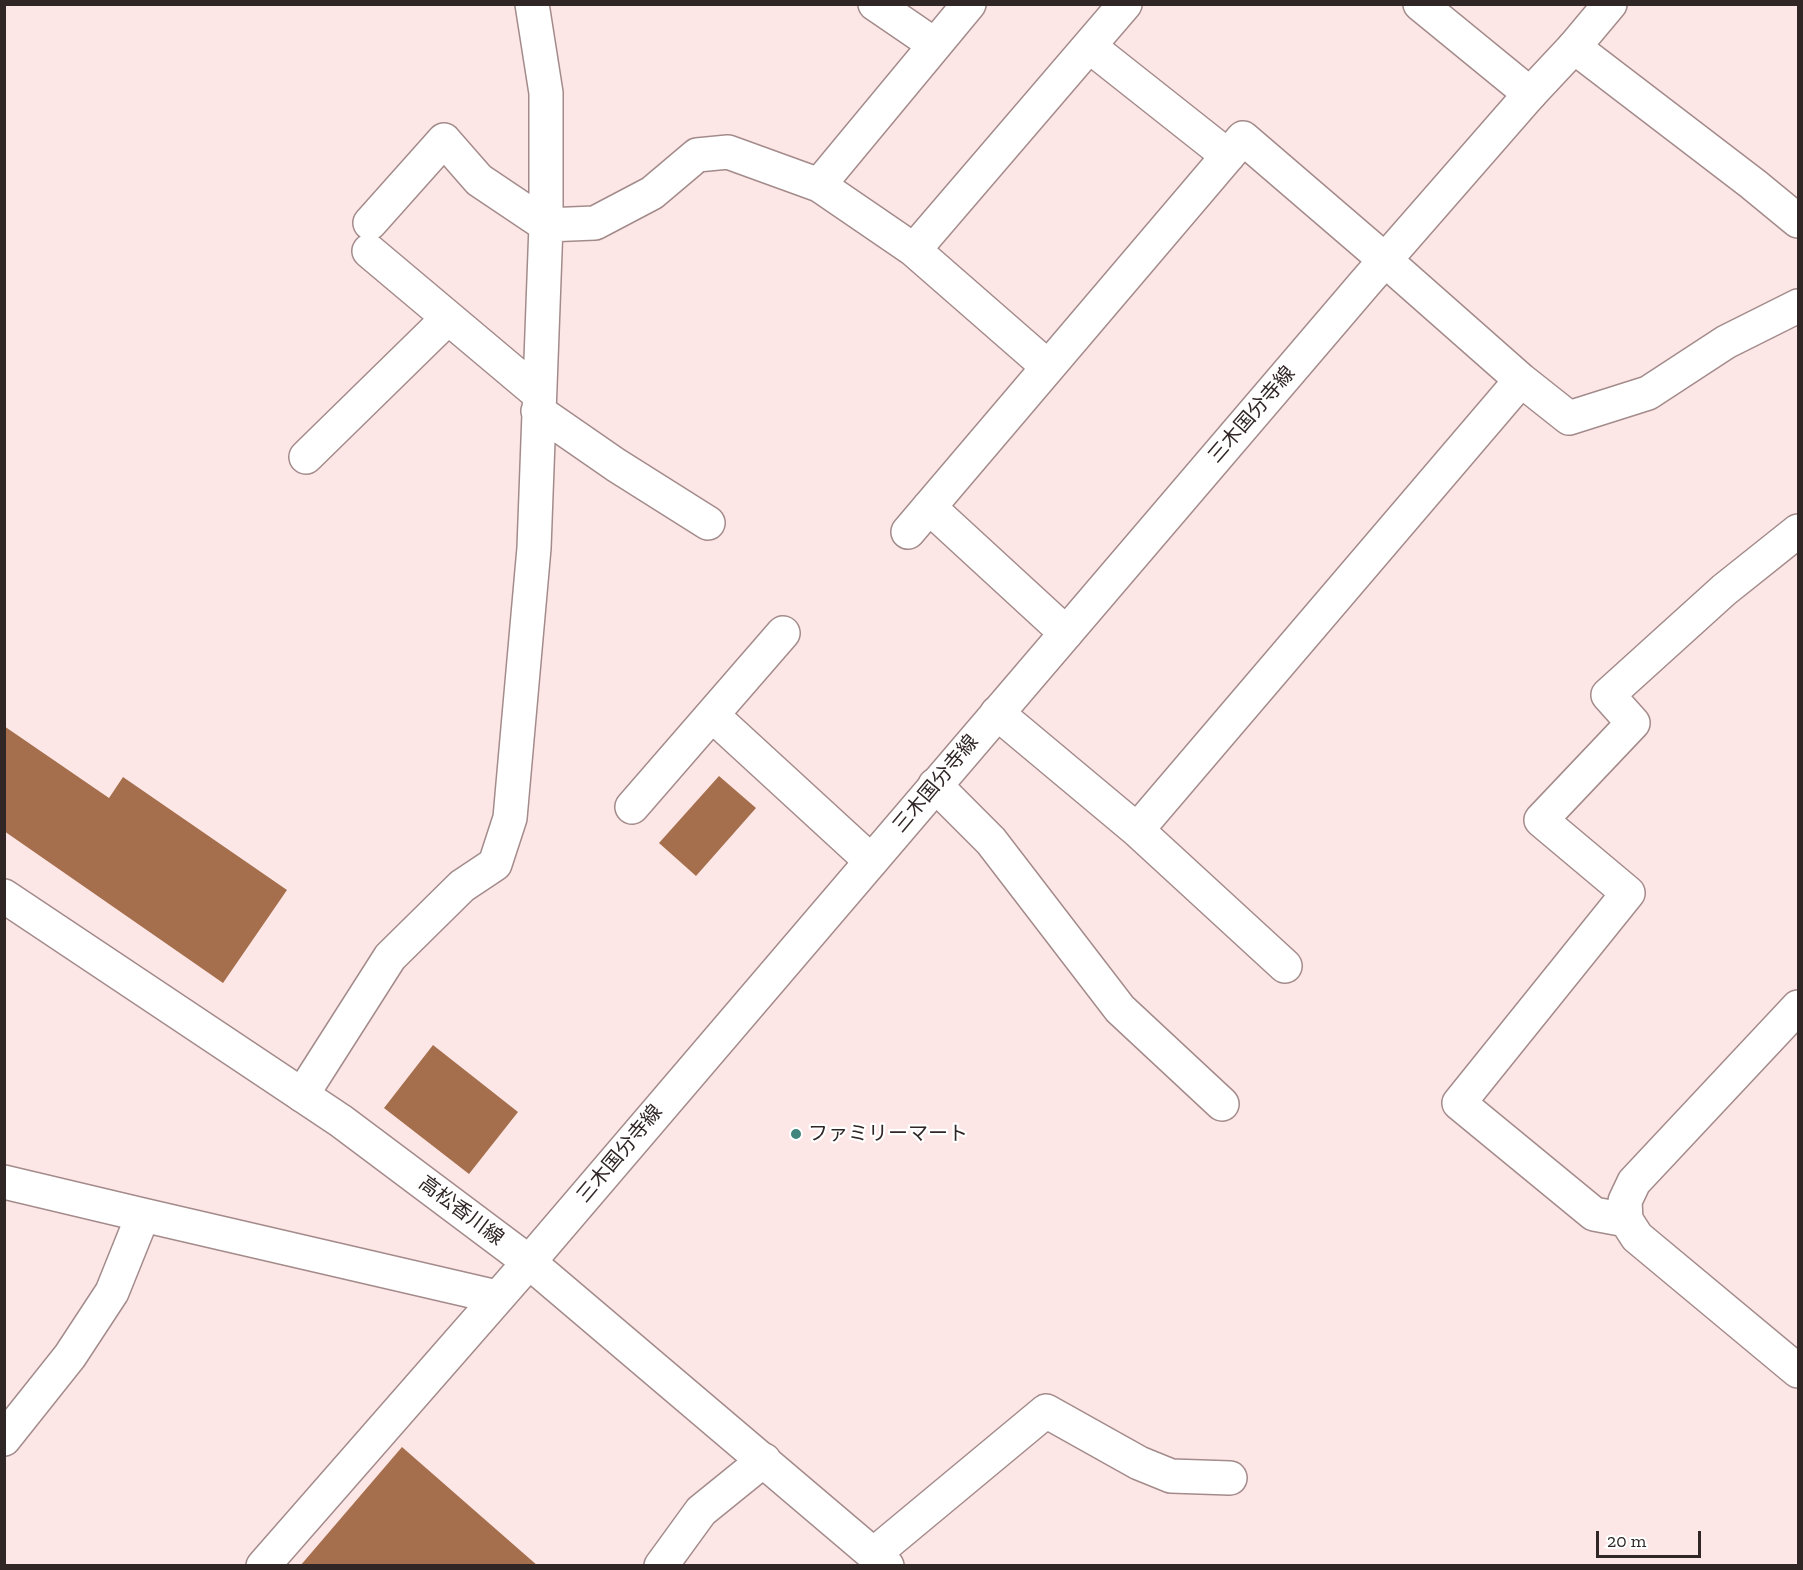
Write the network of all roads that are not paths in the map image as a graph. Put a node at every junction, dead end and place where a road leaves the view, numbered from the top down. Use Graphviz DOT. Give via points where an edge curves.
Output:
graph roads {
  1 [pos="532,4"];
  2 [pos="875,4"];
  3 [pos="969,4"];
  4 [pos="1125,4"];
  5 [pos="1420,4"];
  6 [pos="1610,4"];
  7 [pos="935,45"];
  8 [pos="1089,46"];
  9 [pos="1574,47"];
  10 [pos="1530,94"];
  11 [pos="1228,156"];
  12 [pos="819,185"];
  13 [pos="1798,221"];
  14 [pos="546,225"];
  15 [pos="914,250"];
  16 [pos="1385,260"];
  17 [pos="1798,306"];
  18 [pos="448,318"];
  19 [pos="1048,367"];
  20 [pos="1521,380"];
  21 [pos="539,403"];
  22 [pos="306,457"];
  23 [pos="929,507"];
  24 [pos="708,524"];
  25 [pos="1798,531"];
  26 [pos="908,532"];
  27 [pos="783,633"];
  28 [pos="1066,633"];
  29 [pos="997,713"];
  30 [pos="712,715"];
  31 [pos="935,786"];
  32 [pos="632,807"];
  33 [pos="1137,830"];
  34 [pos="871,861"];
  35 [pos="4,896"];
  36 [pos="1285,966"];
  37 [pos="1798,1007"];
  38 [pos="302,1095"];
  39 [pos="1222,1104"];
  40 [pos="4,1182"];
  41 [pos="142,1215"];
  42 [pos="1626,1220"];
  43 [pos="529,1262"];
  44 [pos="498,1297"];
  45 [pos="1798,1371"];
  46 [pos="4,1439"];
  47 [pos="764,1460"];
  48 [pos="1230,1478"];
  49 [pos="881,1560"];
  50 [pos="263,1566"];
  51 [pos="661,1566"];
  1 -- 14 [label="street" via="546,93"];
  2 -- 7 [label="street"];
  3 -- 7 [label="street"];
  4 -- 8 [label="street"];
  5 -- 10 [label="street"];
  6 -- 9 [label="street, 三木国分寺線"];
  7 -- 12 [label="street"];
  8 -- 11 [label="street"];
  8 -- 15 [label="street"];
  9 -- 10 [label="street, 三木国分寺線"];
  9 -- 13 [label="street"];
  10 -- 16 [label="street, 三木国分寺線"];
  11 -- 16 [label="street" via="1243,138"];
  11 -- 19 [label="street"];
  12 -- 14 [label="street" via="728,152 697,155 652,193 594,223"];
  12 -- 15 [label="street"];
  14 -- 18 [label="street" via="479,180 444,140 369,237"];
  14 -- 21 [label="street"];
  15 -- 19 [label="street"];
  16 -- 20 [label="street"];
  16 -- 28 [label="street, 三木国分寺線"];
  17 -- 20 [label="street" via="1726,342 1648,393 1569,418"];
  18 -- 21 [label="street"];
  18 -- 22 [label="street"];
  19 -- 23 [label="street"];
  20 -- 33 [label="street"];
  21 -- 24 [label="street" via="616,465"];
  21 -- 38 [label="street" via="534,548 510,818 495,864 462,886 390,957"];
  23 -- 26 [label="street"];
  23 -- 28 [label="street"];
  25 -- 42 [label="street" via="1724,590 1608,695 1634,723 1541,820 1628,893 1460,1103 1594,1214"];
  27 -- 30 [label="street"];
  28 -- 29 [label="street, 三木国分寺線"];
  29 -- 31 [label="street, 三木国分寺線"];
  29 -- 33 [label="street"];
  30 -- 32 [label="street"];
  30 -- 34 [label="street"];
  31 -- 34 [label="street, 三木国分寺線"];
  31 -- 39 [label="street" via="992,841 1120,1009"];
  33 -- 36 [label="street"];
  34 -- 43 [label="street, 三木国分寺線"];
  35 -- 38 [label="street, 高松香川線"];
  37 -- 42 [label="street" via="1634,1182 1625,1201"];
  38 -- 43 [label="street, 高松香川線"];
  40 -- 41 [label="street"];
  41 -- 44 [label="street"];
  41 -- 46 [label="street" via="112,1292 70,1356"];
  42 -- 45 [label="street" via="1637,1237"];
  43 -- 44 [label="street, 三木国分寺線"];
  43 -- 47 [label="street, 高松香川線"];
  44 -- 50 [label="street, 三木国分寺線"];
  47 -- 49 [label="street, 高松香川線"];
  47 -- 51 [label="street" via="701,1511"];
  48 -- 49 [label="street" via="1171,1476 1139,1463 1046,1411"];
}
